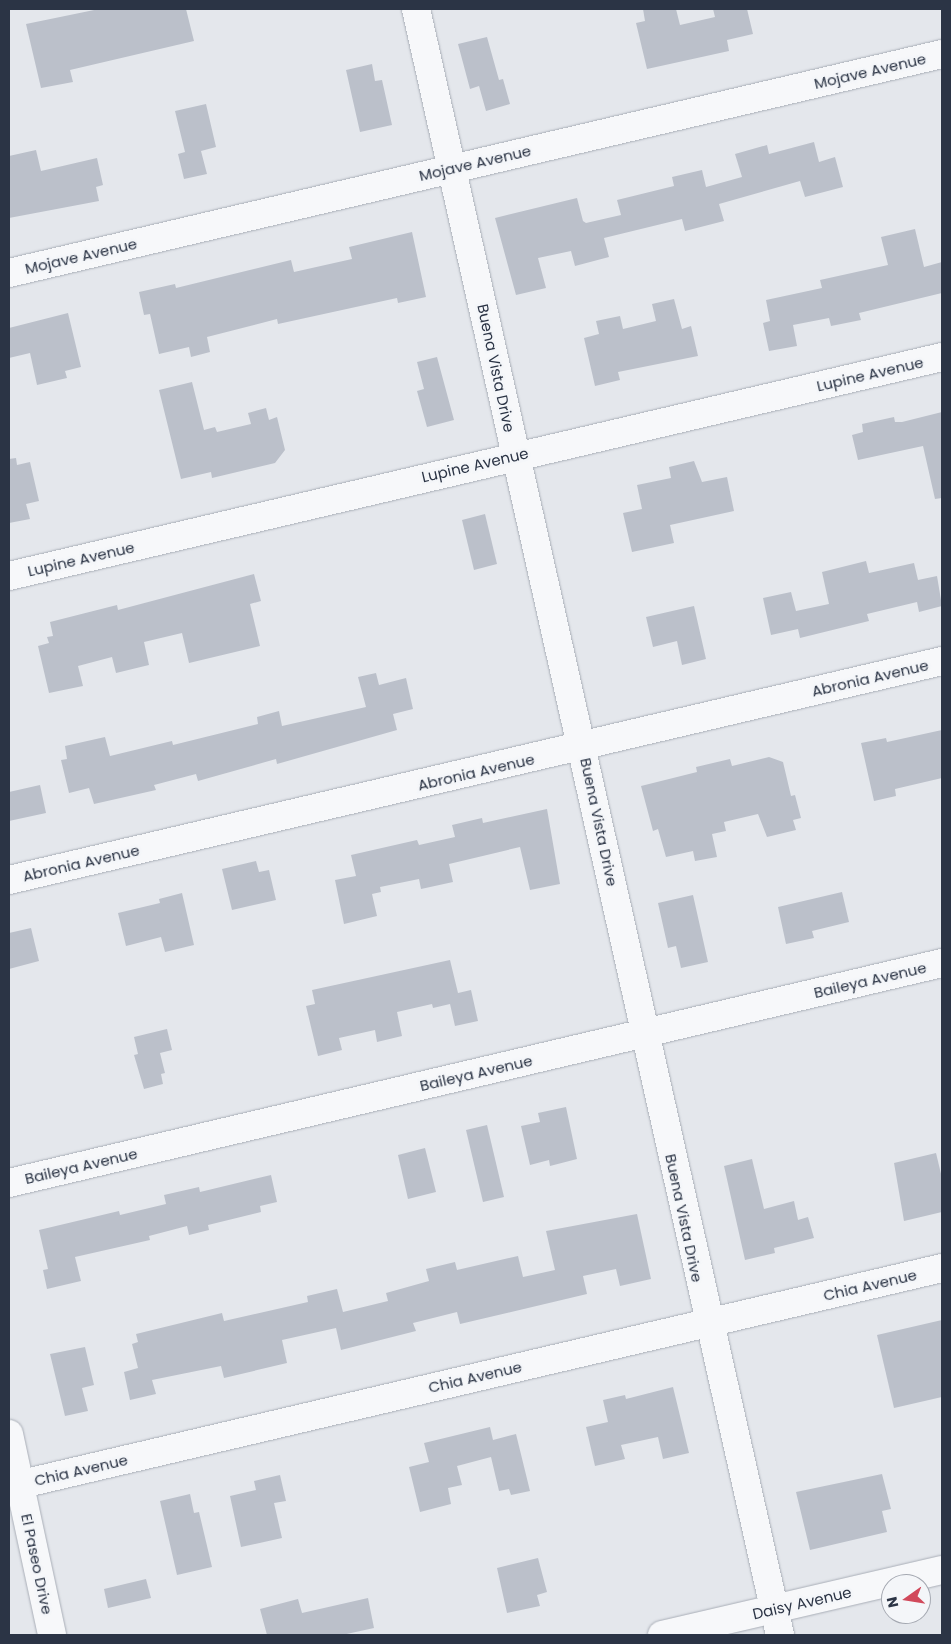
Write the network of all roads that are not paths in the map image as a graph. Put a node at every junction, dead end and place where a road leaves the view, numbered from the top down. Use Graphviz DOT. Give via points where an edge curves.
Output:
graph roads {
  1 [pos="416,9"];
  2 [pos="942,54"];
  3 [pos="453,168"];
  4 [pos="9,273"];
  5 [pos="942,357"];
  6 [pos="515,456"];
  7 [pos="9,576"];
  8 [pos="942,661"];
  9 [pos="583,746"];
  10 [pos="9,880"];
  11 [pos="942,962"];
  12 [pos="645,1034"];
  13 [pos="9,1183"];
  14 [pos="942,1268"];
  15 [pos="707,1322"];
  16 [pos="9,1434"];
  17 [pos="14,1485"];
  18 [pos="942,1570"];
  19 [pos="773,1609"];
  20 [pos="52,1635"];
  21 [pos="662,1635"];
  22 [pos="780,1635"];
  1 -- 3 [label="street, Buena Vista Drive"];
  2 -- 3 [label="street, Mojave Avenue"];
  3 -- 4 [label="street, Mojave Avenue"];
  3 -- 6 [label="street, Buena Vista Drive"];
  5 -- 6 [label="street, Lupine Avenue"];
  6 -- 7 [label="street, Lupine Avenue"];
  6 -- 9 [label="street, Buena Vista Drive"];
  8 -- 9 [label="street, Abronia Avenue"];
  9 -- 10 [label="street, Abronia Avenue"];
  9 -- 12 [label="street, Buena Vista Drive"];
  11 -- 12 [label="street, Baileya Avenue"];
  12 -- 13 [label="street, Baileya Avenue"];
  12 -- 15 [label="street, Buena Vista Drive"];
  14 -- 15 [label="street, Chia Avenue"];
  15 -- 17 [label="street, Chia Avenue"];
  15 -- 19 [label="street, Buena Vista Drive"];
  16 -- 17 [label="street, El Paseo Drive"];
  17 -- 20 [label="street, El Paseo Drive"];
  18 -- 19 [label="street, Daisy Avenue"];
  19 -- 21 [label="street, Daisy Avenue"];
  19 -- 22 [label="street, Buena Vista Drive"];
}
